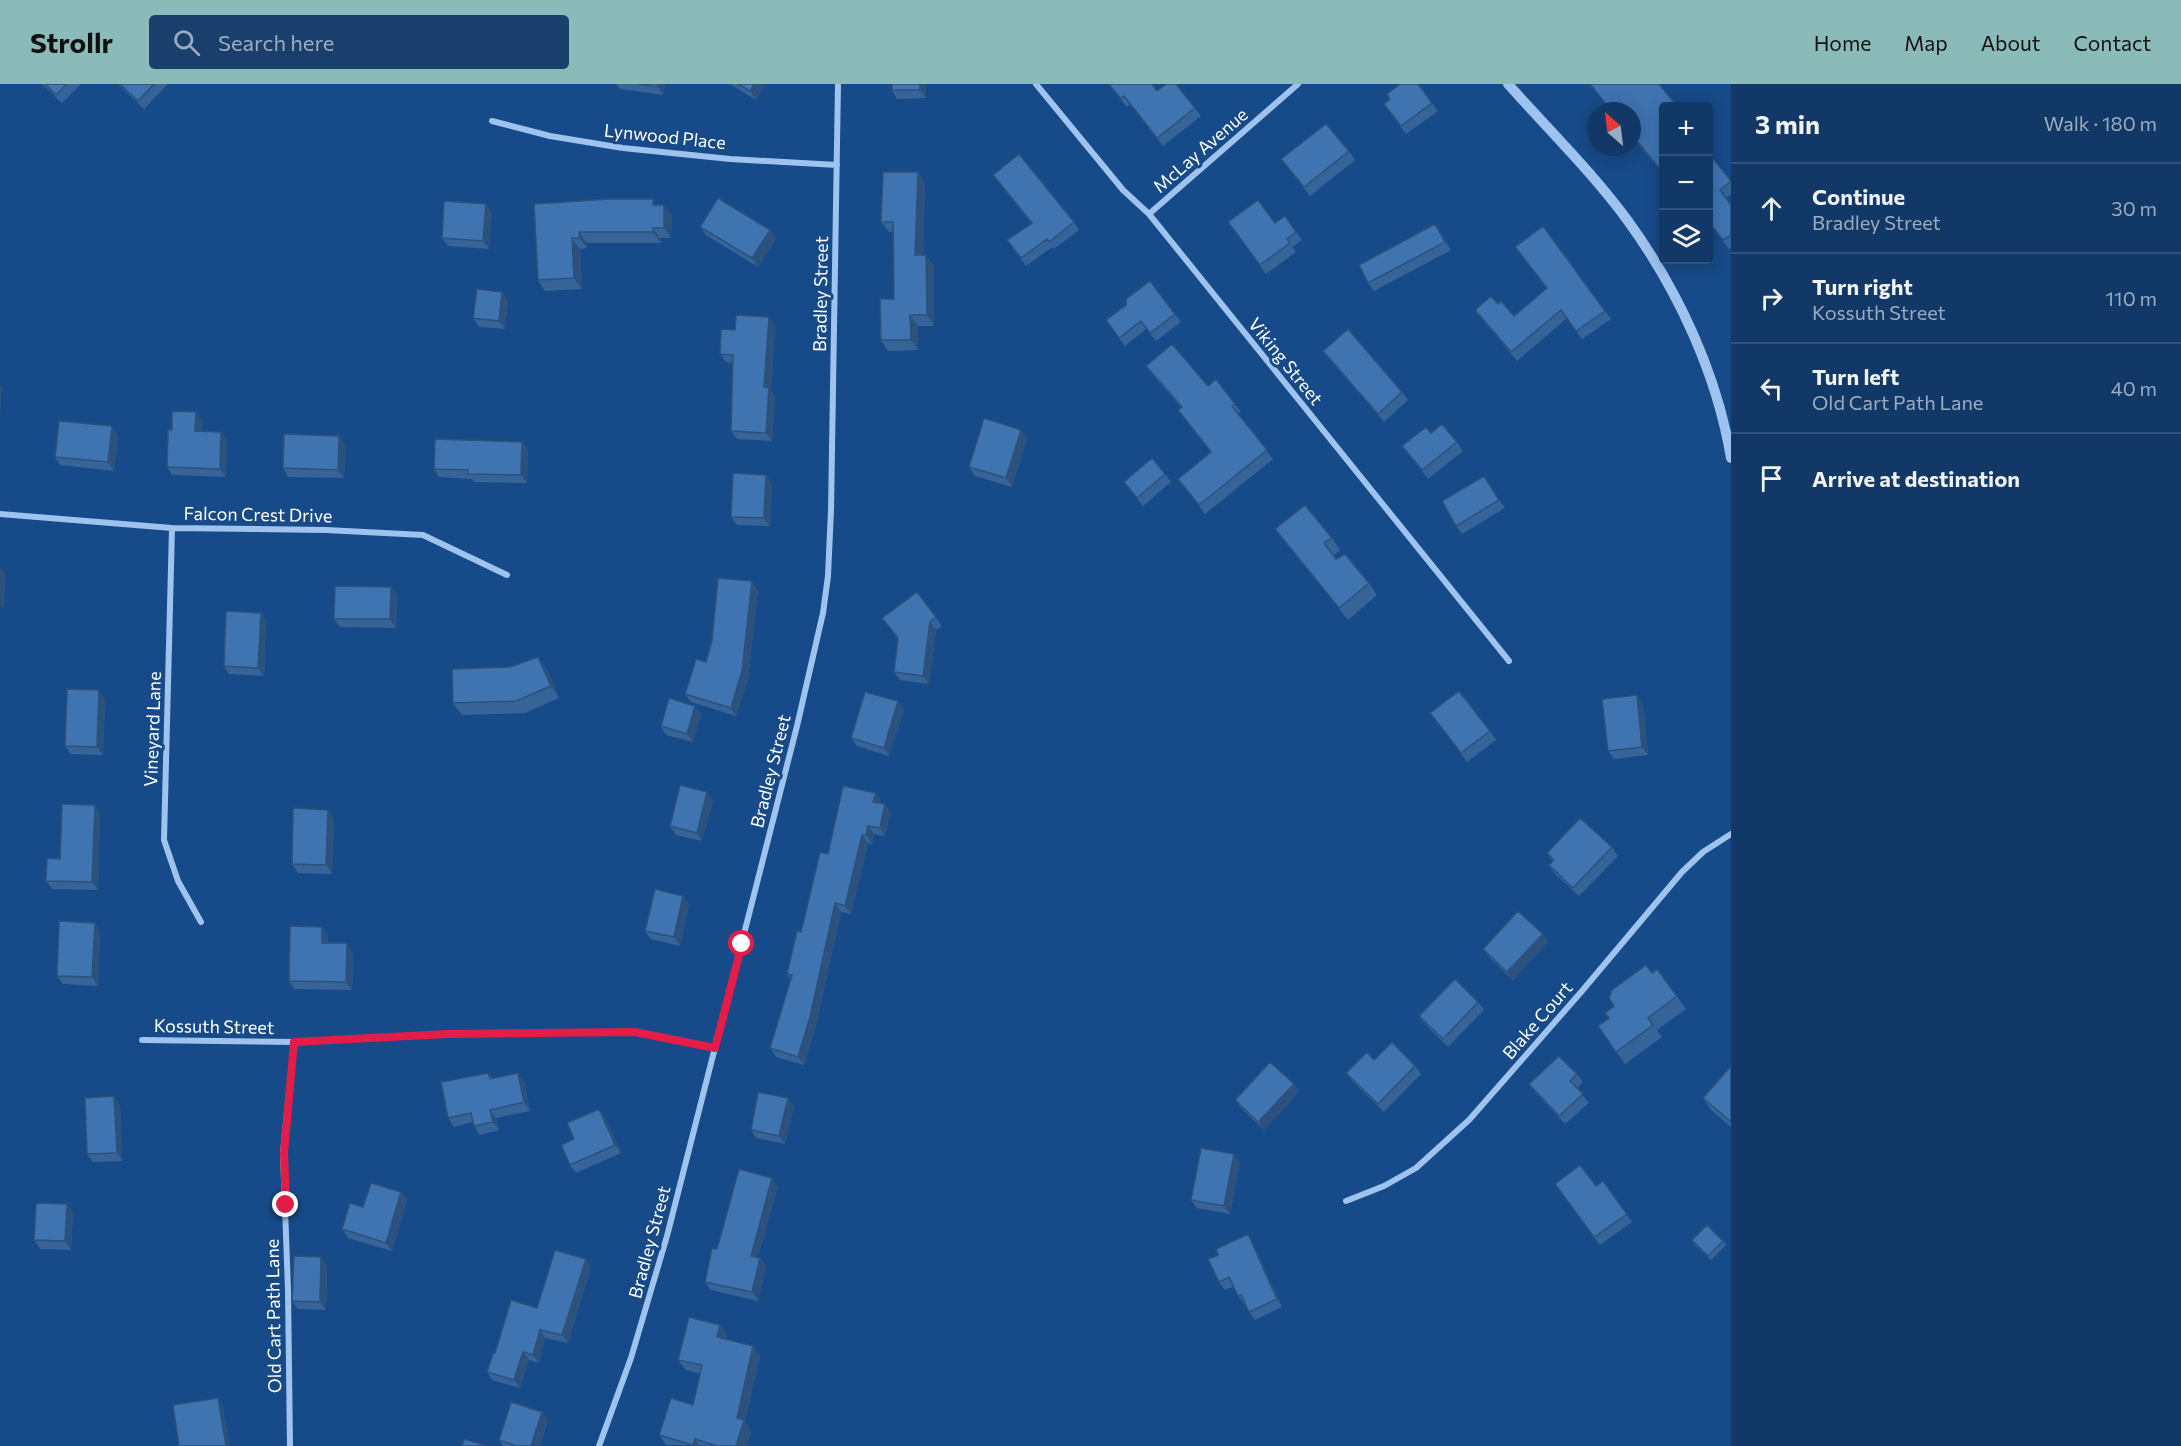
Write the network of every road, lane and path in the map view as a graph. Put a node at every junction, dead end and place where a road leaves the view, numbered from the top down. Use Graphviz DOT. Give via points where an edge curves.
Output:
graph roads {
  1 [pos="838,84"];
  2 [pos="1036,84"];
  3 [pos="1298,84"];
  4 [pos="1508,84"];
  5 [pos="492,121"];
  6 [pos="837,165"];
  7 [pos="1149,214"];
  8 [pos="1731,458"];
  9 [pos="0,514"];
  10 [pos="172,528"];
  11 [pos="507,575"];
  12 [pos="1509,661"];
  13 [pos="1731,834"];
  14 [pos="201,922"];
  15 [pos="142,1040"];
  16 [pos="294,1042"];
  17 [pos="715,1048"];
  18 [pos="1346,1201"];
  19 [pos="290,1446"];
  20 [pos="599,1446"];
  1 -- 6 [label="street, Bradley Street"];
  2 -- 7 [label="street, Viking Street" via="1123,190"];
  3 -- 7 [label="street, McLay Avenue"];
  4 -- 8 [label="street" via="1627,220 1667,281 1707,372 1722,414"];
  5 -- 6 [label="street, Lynwood Place" via="623,148"];
  6 -- 17 [label="street, Bradley Street" via="828,576 816,650"];
  7 -- 12 [label="street, Viking Street"];
  9 -- 10 [label="street, Falcon Crest Drive"];
  10 -- 11 [label="street, Falcon Crest Drive" via="423,536"];
  10 -- 14 [label="street, Vineyard Lane" via="164,840 178,881"];
  13 -- 18 [label="street, Blake Court" via="1682,872 1469,1120 1416,1168"];
  15 -- 16 [label="street, Kossuth Street"];
  16 -- 17 [label="street, Kossuth Street" via="447,1034 635,1032"];
  16 -- 19 [label="street, Old Cart Path Lane" via="284,1153"];
  17 -- 20 [label="street, Bradley Street" via="632,1358"];
}
